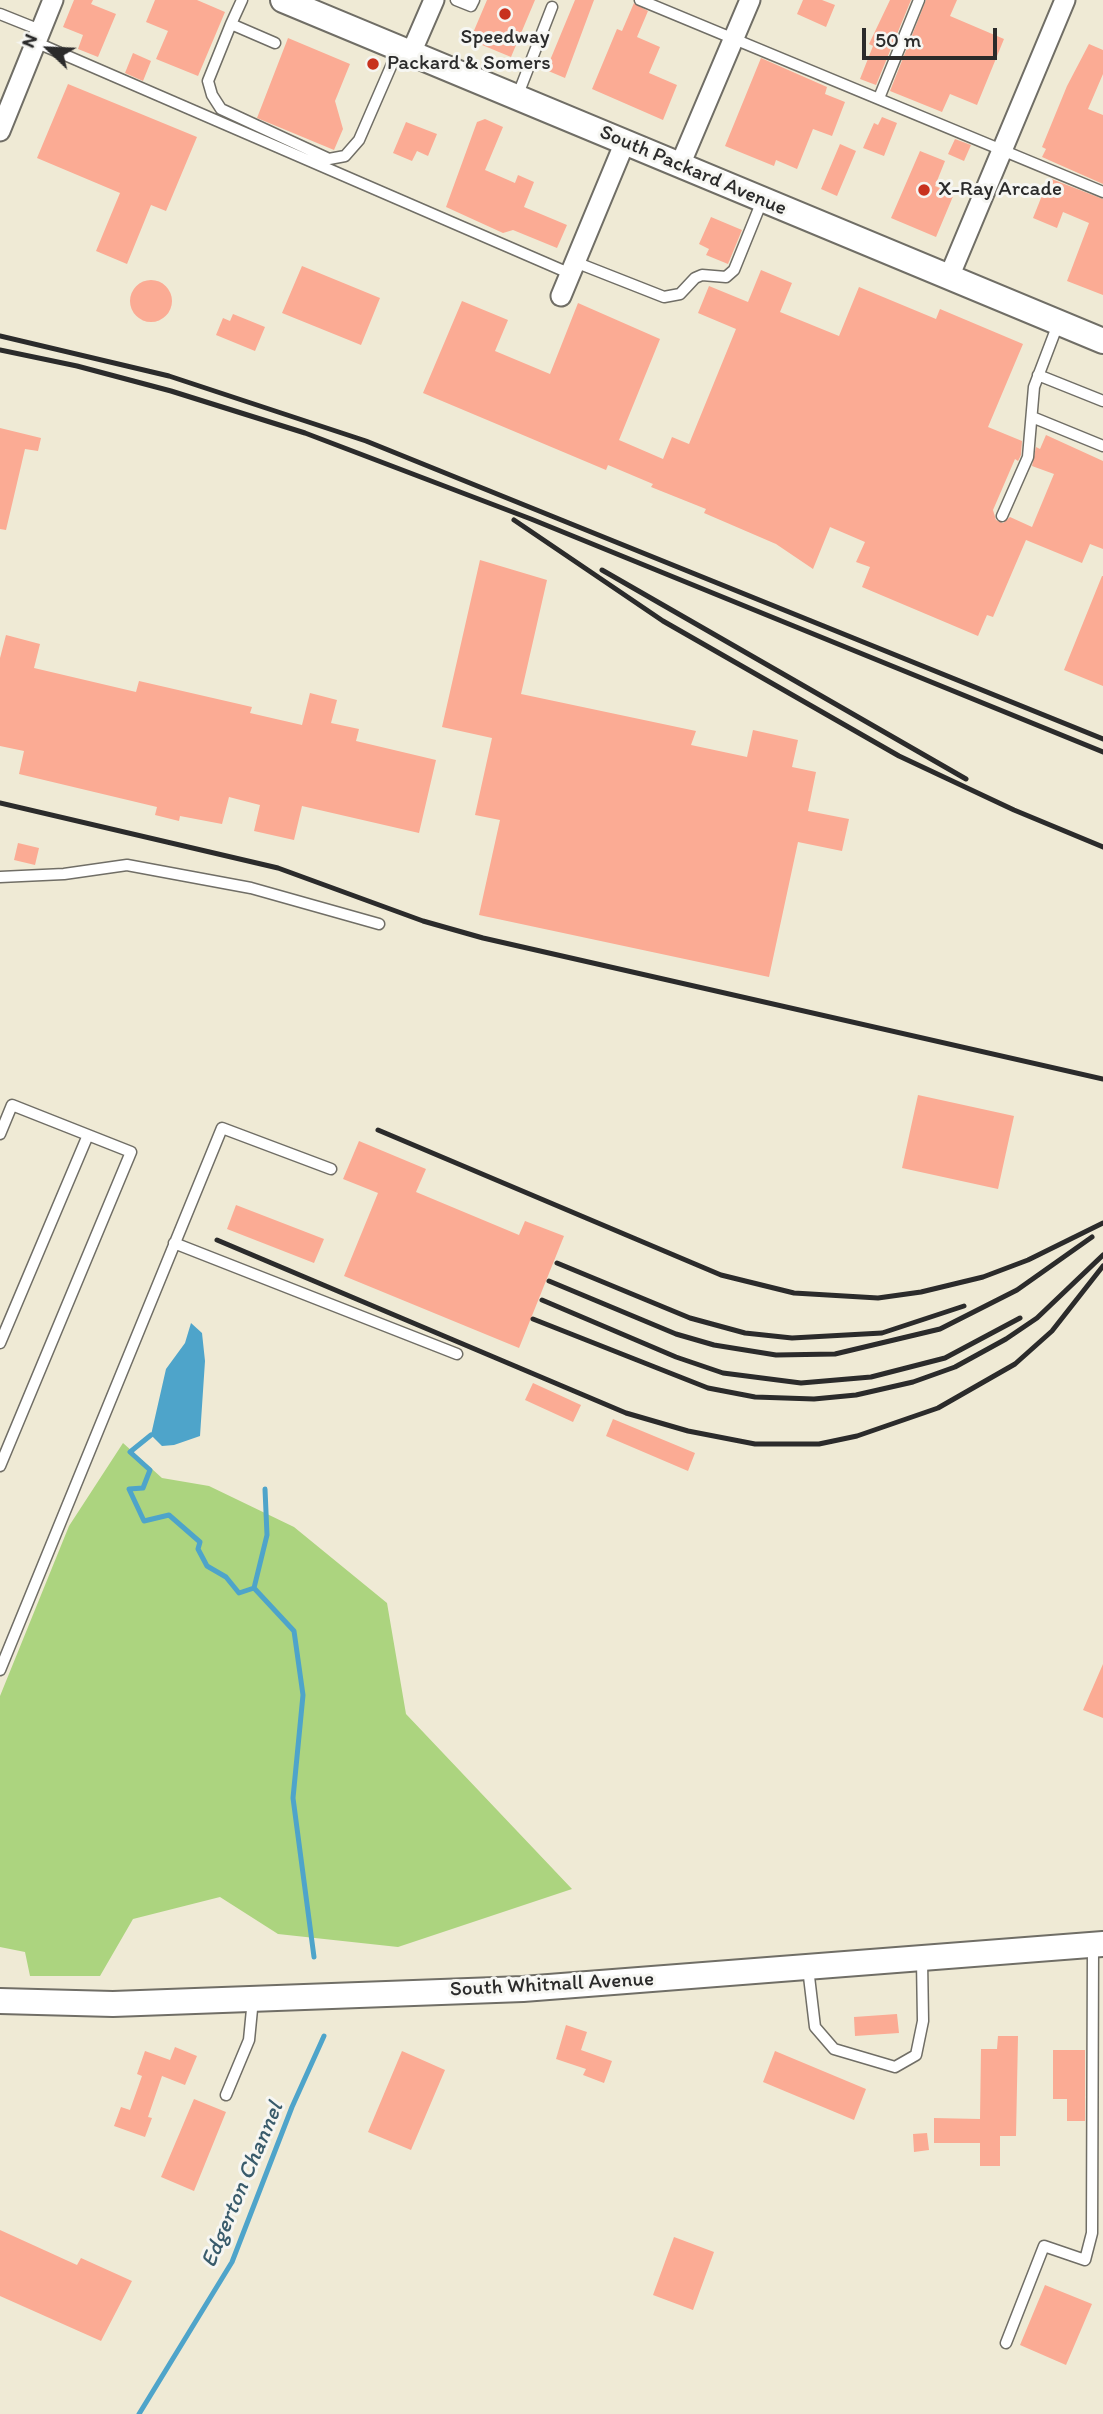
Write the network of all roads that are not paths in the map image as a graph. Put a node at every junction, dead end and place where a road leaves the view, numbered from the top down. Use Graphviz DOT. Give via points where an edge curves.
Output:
graph roads {
  1 [pos="53,0"];
  2 [pos="242,0"];
  3 [pos="283,0"];
  4 [pos="434,0"];
  5 [pos="456,0"];
  6 [pos="474,0"];
  7 [pos="640,0"];
  8 [pos="750,0"];
  9 [pos="919,0"];
  10 [pos="1065,0"];
  11 [pos="552,7"];
  12 [pos="0,14"];
  13 [pos="231,24"];
  14 [pos="38,36"];
  15 [pos="734,38"];
  16 [pos="275,43"];
  17 [pos="405,51"];
  18 [pos="517,97"];
  19 [pos="879,98"];
  20 [pos="0,131"];
  21 [pos="625,142"];
  22 [pos="1002,149"];
  23 [pos="680,165"];
  24 [pos="1103,192"];
  25 [pos="763,200"];
  26 [pos="573,268"];
  27 [pos="949,277"];
  28 [pos="562,296"];
  29 [pos="1058,323"];
  30 [pos="1103,341"];
  31 [pos="1038,374"];
  32 [pos="1103,401"];
  33 [pos="1032,417"];
  34 [pos="1103,446"];
  35 [pos="1002,516"];
  36 [pos="0,877"];
  37 [pos="379,924"];
  38 [pos="0,1134"];
  39 [pos="88,1135"];
  40 [pos="331,1169"];
  41 [pos="174,1243"];
  42 [pos="0,1343"];
  43 [pos="457,1354"];
  44 [pos="0,1466"];
  45 [pos="0,1670"];
  46 [pos="1098,1944"];
  47 [pos="922,1958"];
  48 [pos="808,1967"];
  49 [pos="253,1998"];
  50 [pos="0,2001"];
  51 [pos="226,2095"];
  52 [pos="1006,2343"];
  1 -- 14 [label="street"];
  2 -- 13 [label="lane"];
  3 -- 17 [label="street, South Packard Avenue"];
  4 -- 17 [label="street"];
  5 -- 6 [label="lane" via="471,6"];
  7 -- 15 [label="lane"];
  8 -- 15 [label="street"];
  9 -- 19 [label="lane"];
  10 -- 22 [label="street"];
  11 -- 18 [label="lane"];
  12 -- 14 [label="lane"];
  13 -- 16 [label="lane"];
  13 -- 17 [label="lane" via="208,81 221,109 329,159 345,156 359,140"];
  14 -- 20 [label="street"];
  14 -- 26 [label="lane"];
  15 -- 19 [label="lane"];
  15 -- 23 [label="street"];
  17 -- 18 [label="street, South Packard Avenue"];
  18 -- 21 [label="street, South Packard Avenue"];
  19 -- 22 [label="lane"];
  21 -- 23 [label="street, South Packard Avenue"];
  21 -- 26 [label="street"];
  22 -- 24 [label="lane"];
  22 -- 27 [label="street"];
  23 -- 25 [label="street, South Packard Avenue"];
  25 -- 26 [label="lane" via="734,270 726,277 695,278 680,294 664,297"];
  25 -- 27 [label="street, South Packard Avenue"];
  26 -- 28 [label="street"];
  27 -- 29 [label="street, South Packard Avenue"];
  29 -- 30 [label="street, South Packard Avenue"];
  29 -- 31 [label="lane"];
  31 -- 32 [label="lane"];
  31 -- 33 [label="lane"];
  33 -- 34 [label="lane"];
  33 -- 35 [label="lane" via="1028,457"];
  36 -- 37 [label="lane" via="127,865 251,888"];
  38 -- 39 [label="lane" via="12,1105"];
  39 -- 42 [label="lane"];
  39 -- 44 [label="lane" via="131,1152"];
  40 -- 41 [label="lane" via="222,1128"];
  41 -- 43 [label="lane"];
  41 -- 45 [label="lane"];
  46 -- 47 [label="street, South Whitnall Avenue"];
  46 -- 52 [label="lane" via="1092,2234 1085,2260 1044,2246"];
  47 -- 48 [label="street, South Whitnall Avenue"];
  47 -- 48 [label="lane" via="923,2021 916,2055 895,2067 834,2049 821,2035 815,2027"];
  48 -- 49 [label="street, South Whitnall Avenue" via="523,1989"];
  49 -- 50 [label="street, South Whitnall Avenue" via="113,2004"];
  49 -- 51 [label="lane" via="249,2039"];
}
